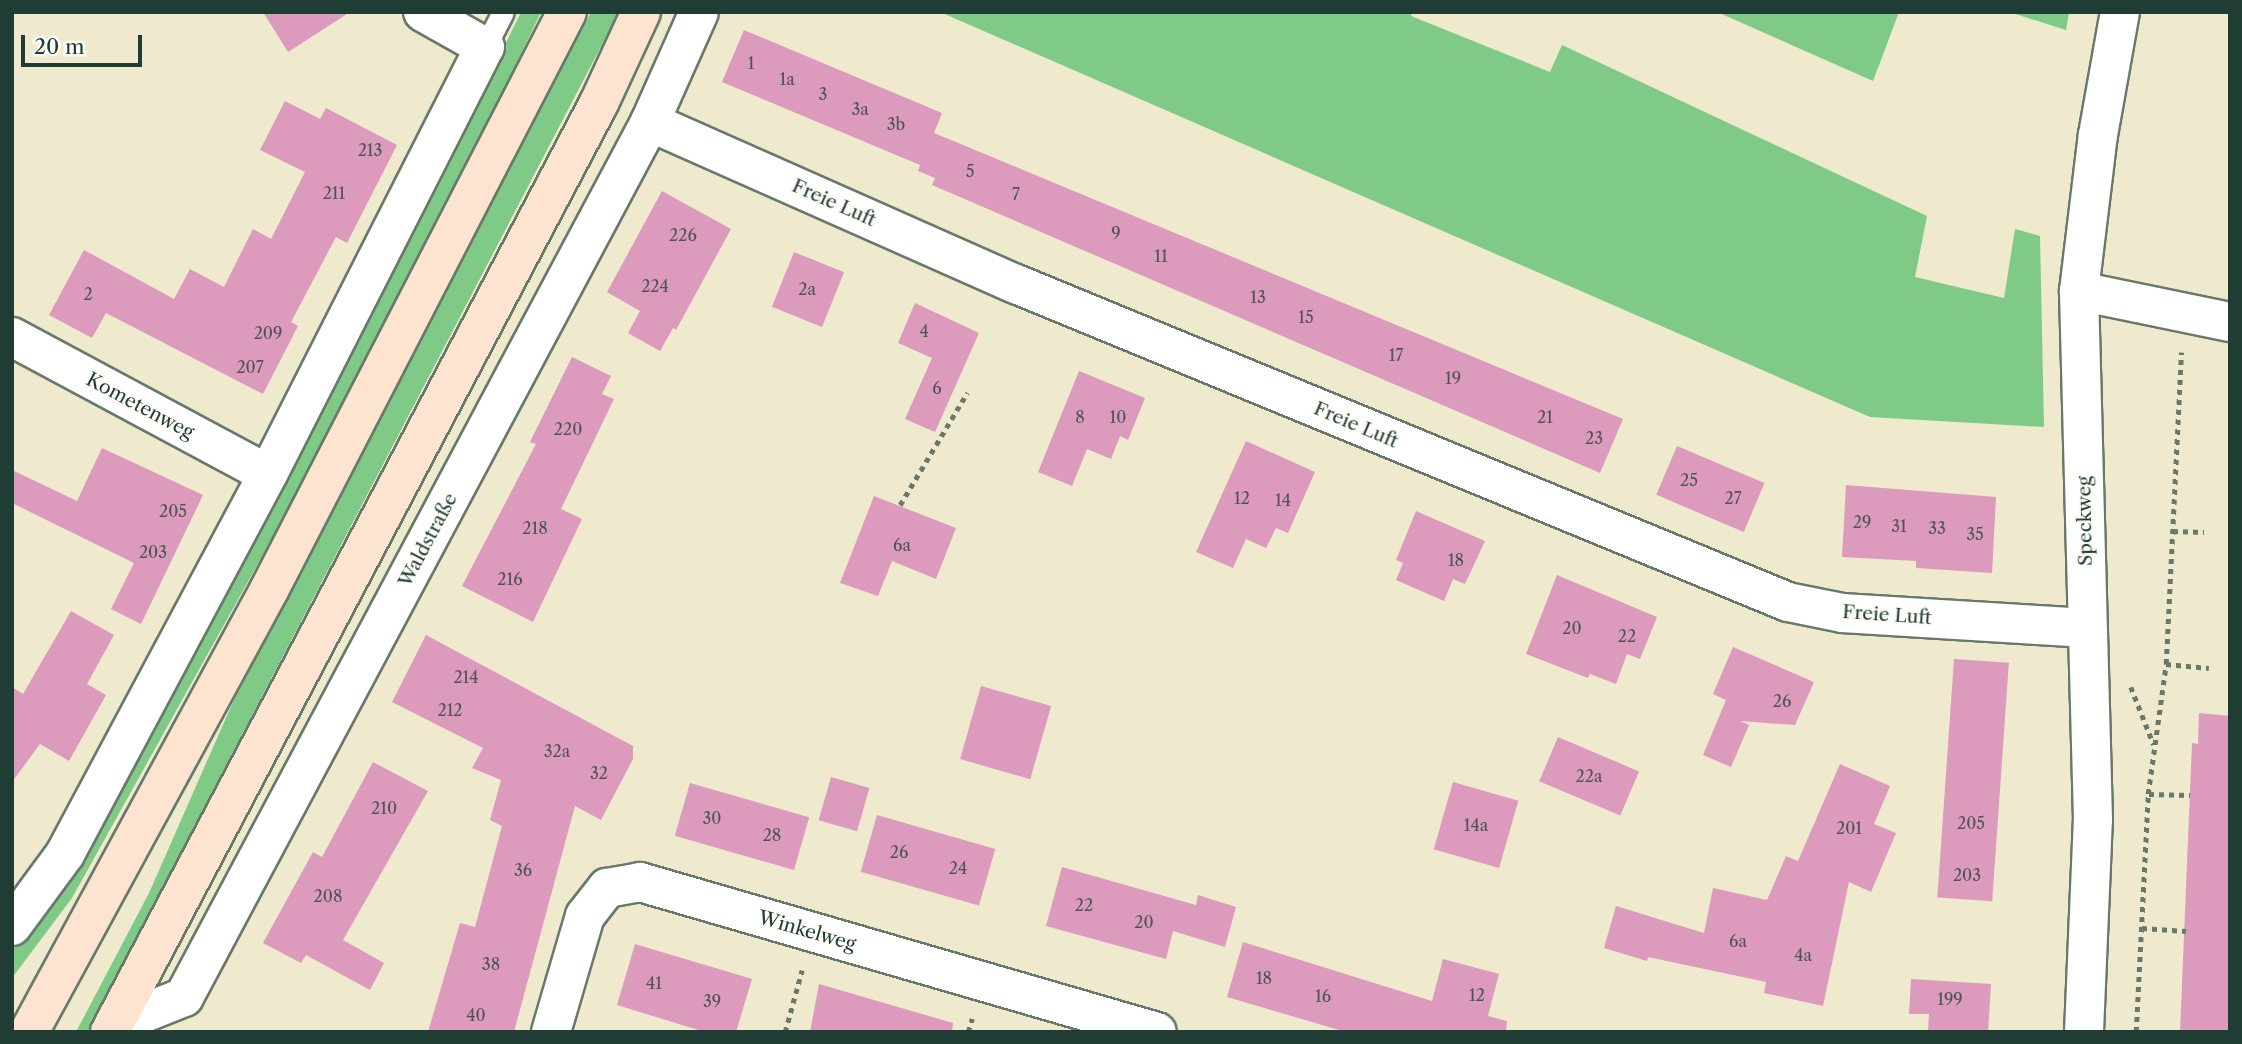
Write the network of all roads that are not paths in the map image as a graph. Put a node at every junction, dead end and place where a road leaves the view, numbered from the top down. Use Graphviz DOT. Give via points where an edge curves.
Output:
graph roads {
  1 [pos="423,12"];
  2 [pos="503,12"];
  3 [pos="567,12"];
  4 [pos="641,12"];
  5 [pos="699,12"];
  6 [pos="2120,12"];
  7 [pos="485,47"];
  8 [pos="650,122"];
  9 [pos="2079,291"];
  10 [pos="2230,322"];
  11 [pos="12,337"];
  12 [pos="268,474"];
  13 [pos="2087,628"];
  14 [pos="12,926"];
  15 [pos="112,1028"];
  16 [pos="29,1032"];
  17 [pos="551,1032"];
  18 [pos="1157,1032"];
  19 [pos="2084,1032"];
  1 -- 7 [label="street"];
  2 -- 7 [label="lane"];
  3 -- 16 [label="main road" via="270,590"];
  4 -- 15 [label="main road, Waldstraße" via="599,103"];
  5 -- 8 [label="street, Waldstraße"];
  6 -- 9 [label="street, Speckweg" via="2098,135"];
  7 -- 12 [label="street"];
  8 -- 13 [label="street, Freie Luft" via="1016,284 1788,602 1842,613"];
  8 -- 15 [label="street, Waldstraße" via="184,997"];
  9 -- 10 [label="street"];
  9 -- 13 [label="street, Speckweg"];
  11 -- 12 [label="street, Kometenweg"];
  12 -- 14 [label="street" via="65,854"];
  13 -- 19 [label="street, Speckweg" via="2093,820"];
  17 -- 18 [label="street, Winkelweg" via="585,916 607,888 640,882"];
}
